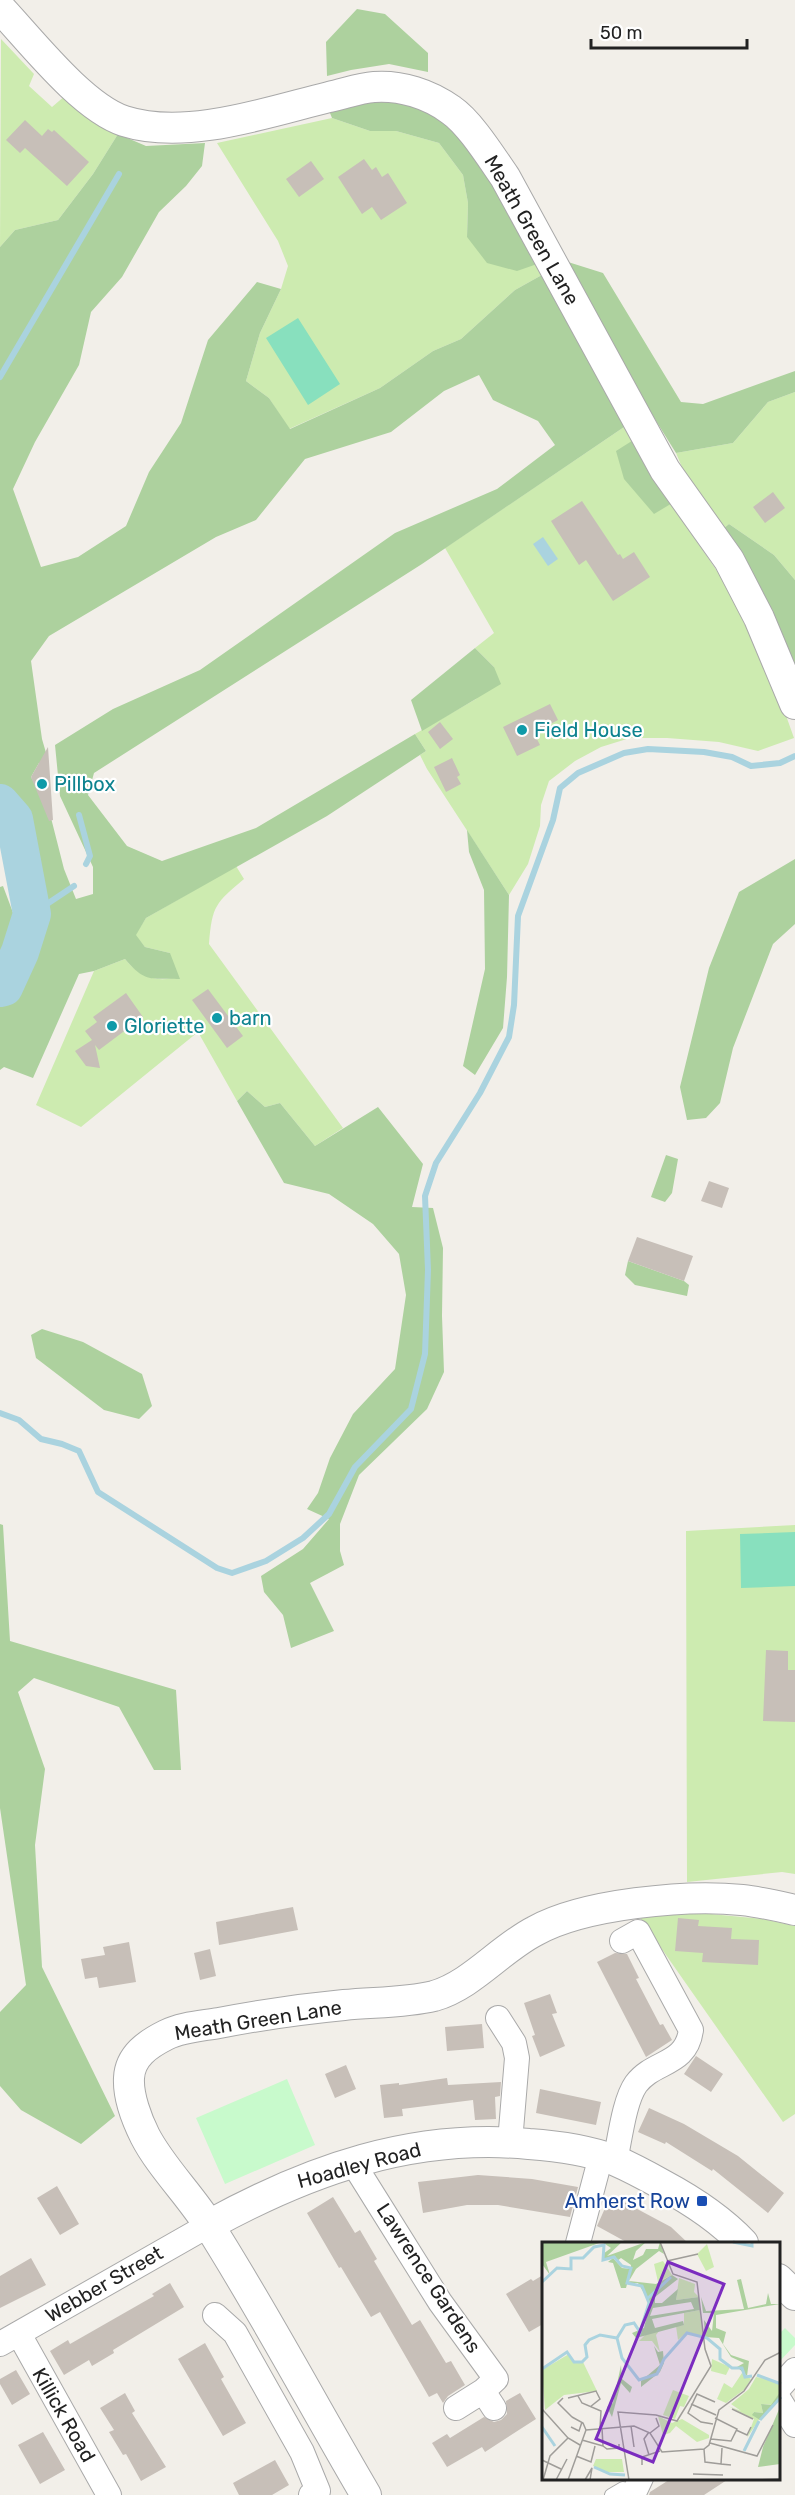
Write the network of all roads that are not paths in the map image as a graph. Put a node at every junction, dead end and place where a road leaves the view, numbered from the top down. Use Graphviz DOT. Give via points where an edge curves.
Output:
graph roads {
  1 [pos="0,8"];
  2 [pos="795,704"];
  3 [pos="795,1910"];
  4 [pos="622,1941"];
  5 [pos="498,2018"];
  6 [pos="510,2142"];
  7 [pos="608,2159"];
  8 [pos="353,2163"];
  9 [pos="209,2224"];
  10 [pos="578,2242"];
  11 [pos="742,2242"];
  12 [pos="780,2280"];
  13 [pos="795,2295"];
  14 [pos="215,2315"];
  15 [pos="9,2339"];
  16 [pos="795,2370"];
  17 [pos="780,2387"];
  18 [pos="780,2401"];
  19 [pos="456,2408"];
  20 [pos="795,2425"];
  21 [pos="316,2494"];
  22 [pos="109,2495"];
  23 [pos="366,2495"];
  1 -- 2 [label="street, Meath Green Lane" via="63,76 93,103 123,120 159,128 198,125 251,117 373,87 420,93 452,110 505,177 665,470 729,560 759,618"];
  3 -- 9 [label="street, Meath Green Lane" via="717,1899 600,1910 567,1917 532,1932 456,1987 439,1994 247,2018 168,2033 140,2051 132,2064 132,2099 147,2139"];
  4 -- 7 [label="street" via="638,1932 691,2030 683,2052 638,2081"];
  5 -- 6 [label="street" via="514,2043 517,2058"];
  6 -- 7 [label="street, Hoadley Road" via="558,2146"];
  6 -- 8 [label="street, Hoadley Road" via="456,2142 398,2150"];
  7 -- 10 [label="street"];
  7 -- 11 [label="street, Hoadley Road" via="686,2197"];
  8 -- 9 [label="street, Hoadley Road" via="295,2182"];
  8 -- 19 [label="street, Lawrence Gardens" via="440,2302 496,2379 489,2400"];
  9 -- 15 [label="street, Webber Street"];
  9 -- 23 [label="street, Meath Green Lane"];
  12 -- 13 [label="street"];
  14 -- 21 [label="street" via="235,2333 302,2452"];
  15 -- 22 [label="street, Killick Road"];
  16 -- 17 [label="street"];
  18 -- 20 [label="street"];
}
